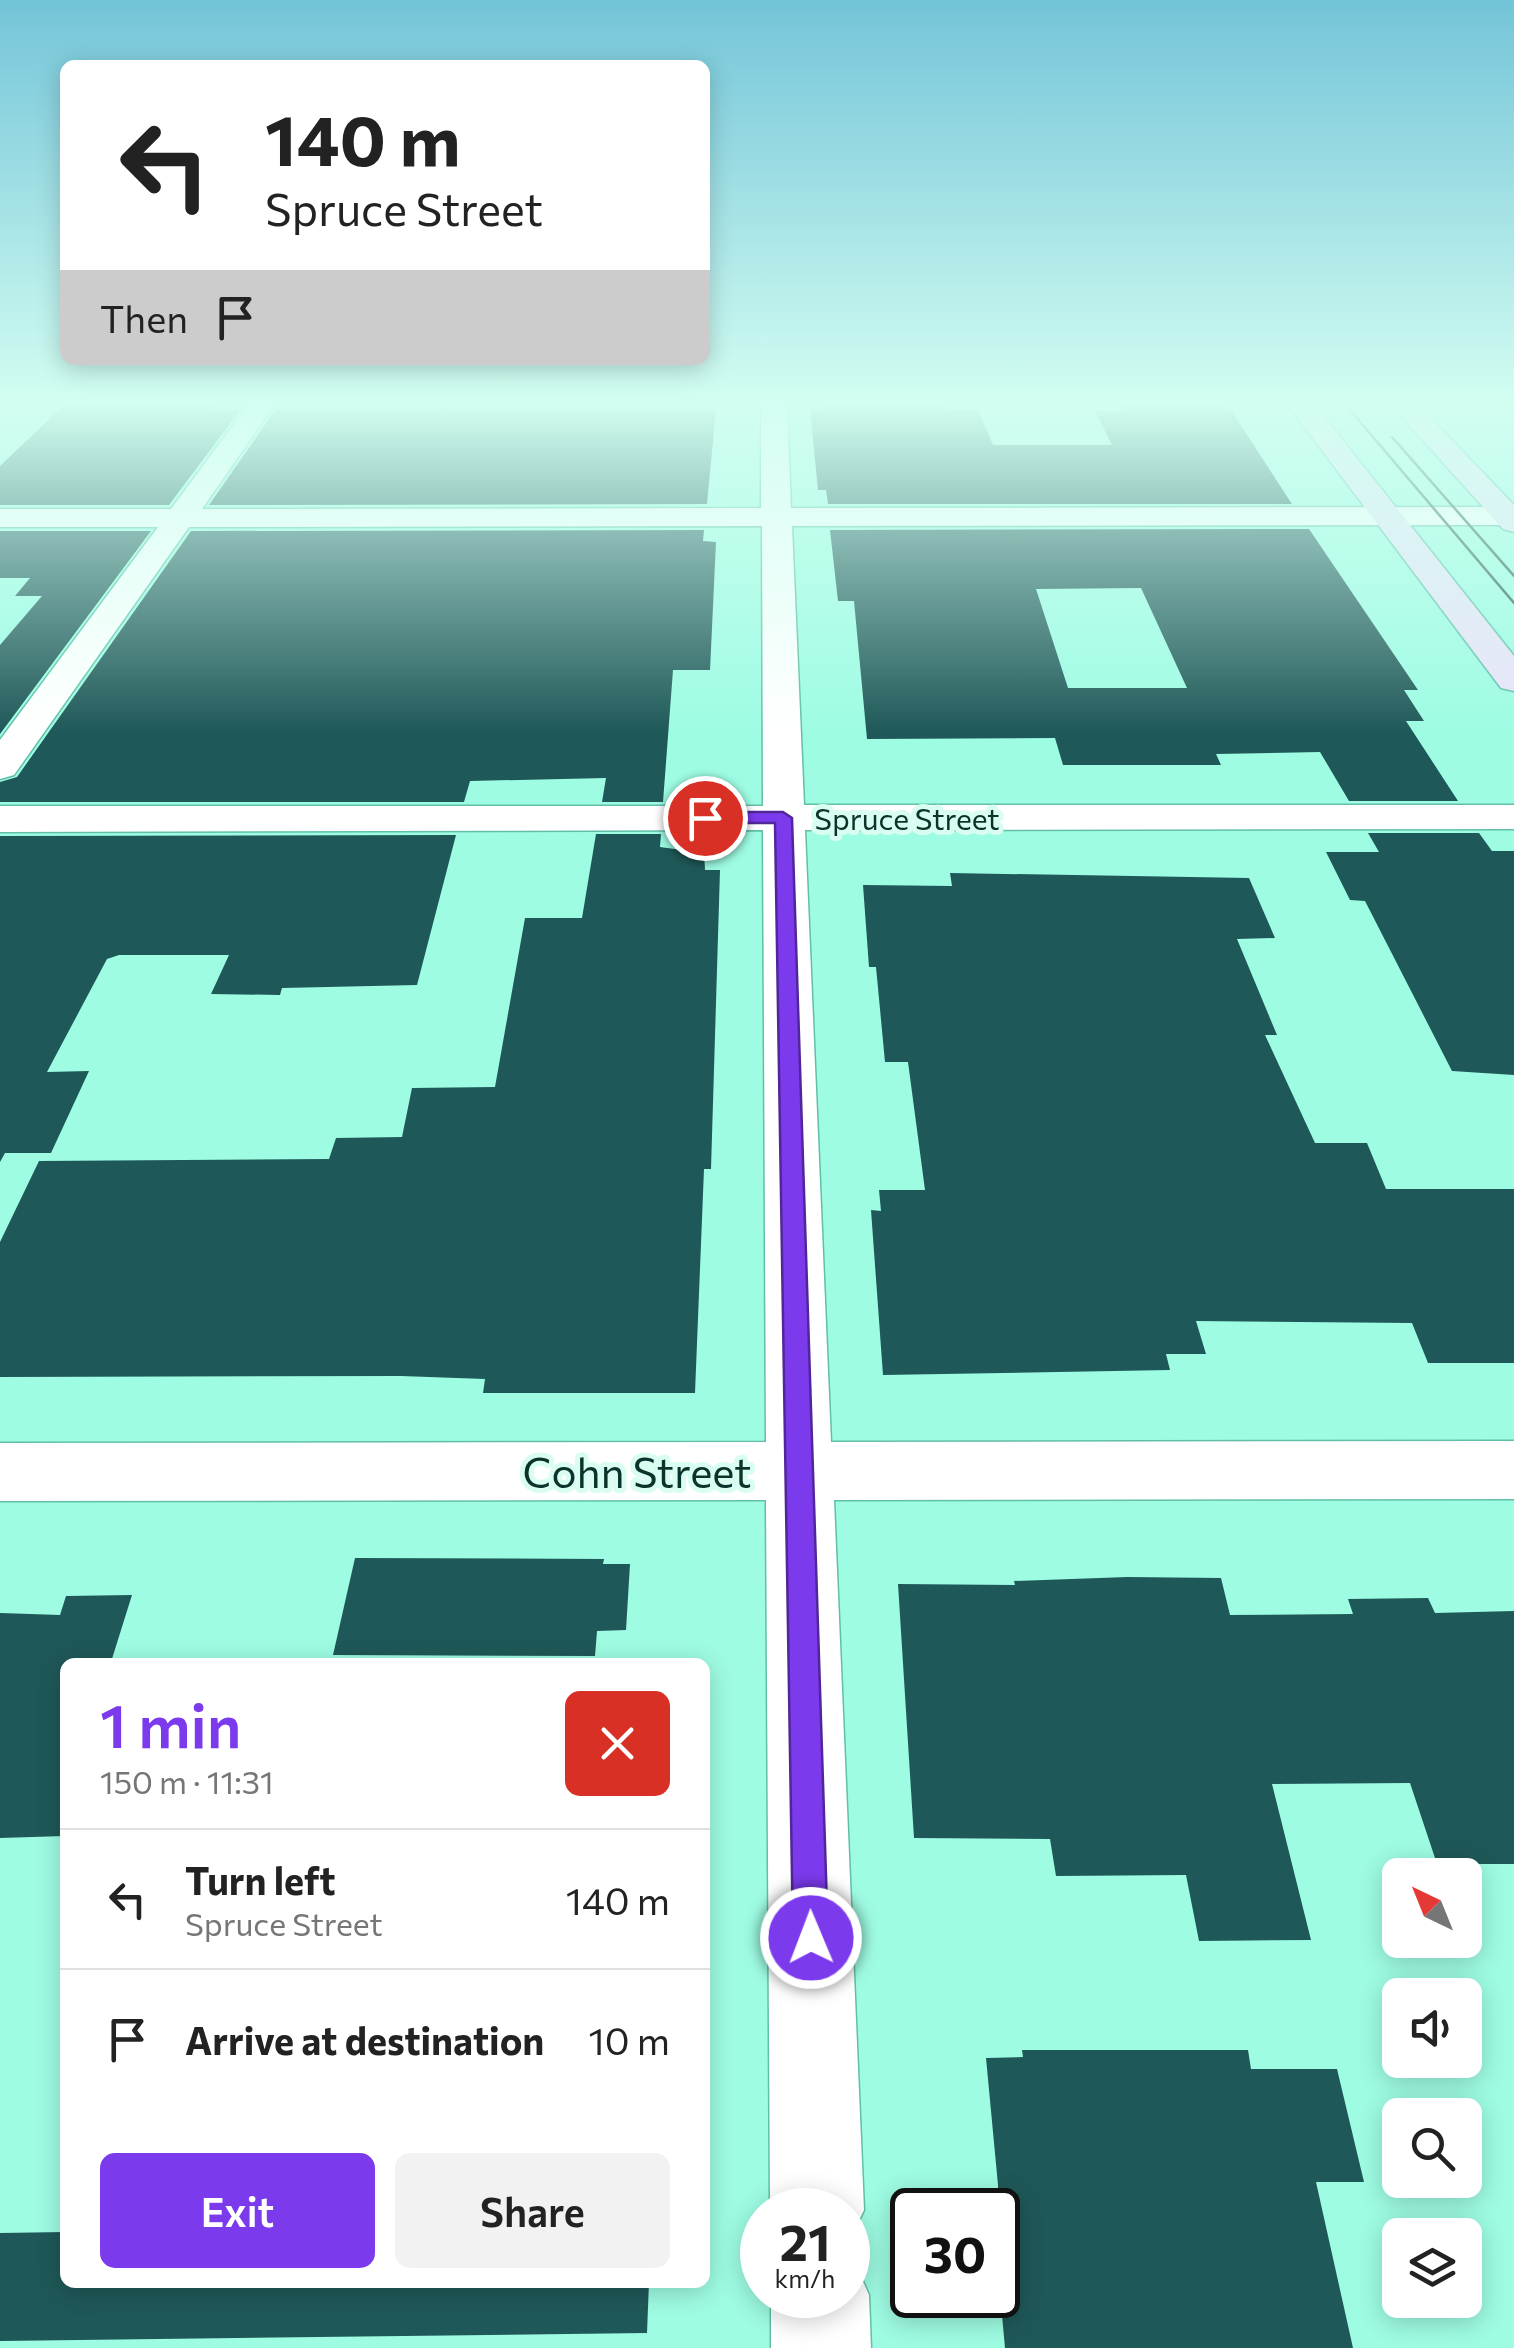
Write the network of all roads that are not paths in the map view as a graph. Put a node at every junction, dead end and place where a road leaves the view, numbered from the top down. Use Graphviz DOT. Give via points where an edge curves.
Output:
graph roads {
  1 [pos="180,514"];
  2 [pos="777,514"];
  3 [pos="1385,514"];
  4 [pos="1387,516"];
  5 [pos="777,517"];
  6 [pos="0,518"];
  7 [pos="177,518"];
  8 [pos="1512,518"];
  9 [pos="1514,680"];
  10 [pos="0,767"];
  11 [pos="1514,817"];
  12 [pos="0,818"];
  13 [pos="783,818"];
  14 [pos="1514,1470"];
  15 [pos="800,1471"];
  16 [pos="0,1472"];
  17 [pos="817,2188"];
  18 [pos="820,2318"];
  19 [pos="821,2348"];
  1 -- 7 [label="street"];
  2 -- 5 [label="street"];
  3 -- 4 [label="main road"];
  4 -- 5 [label="street"];
  4 -- 8 [label="street"];
  4 -- 9 [label="main road"];
  5 -- 7 [label="street"];
  5 -- 13 [label="street"];
  6 -- 7 [label="street"];
  7 -- 10 [label="street"];
  11 -- 13 [label="street, Spruce Street"];
  12 -- 13 [label="street, Spruce Street"];
  13 -- 15 [label="street"];
  14 -- 15 [label="street, Cohn Street"];
  15 -- 16 [label="street, Cohn Street"];
  15 -- 17 [label="street"];
  18 -- 19 [label="street"];
}
